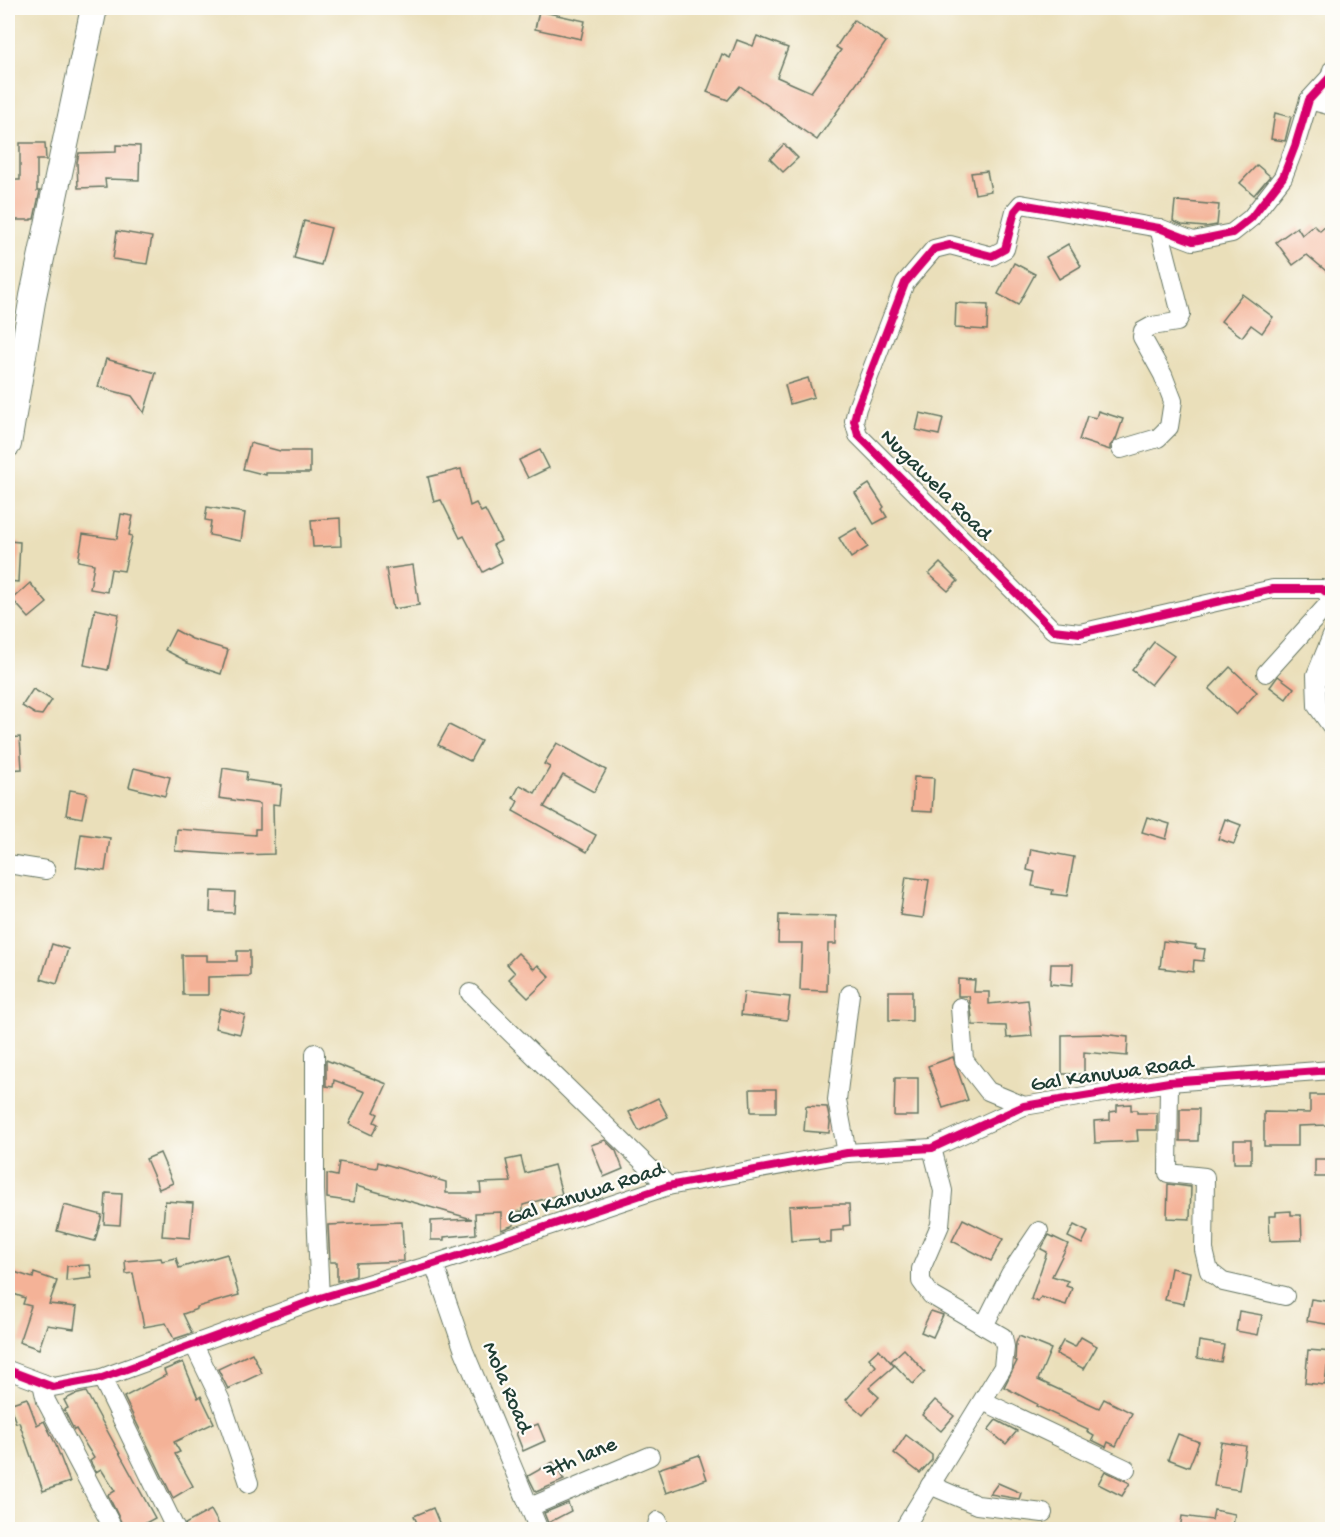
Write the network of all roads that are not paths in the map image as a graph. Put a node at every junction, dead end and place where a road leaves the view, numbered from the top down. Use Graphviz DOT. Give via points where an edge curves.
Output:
graph roads {
  1 [pos="94,8"];
  2 [pos="1332,70"];
  3 [pos="1309,100"];
  4 [pos="1332,106"];
  5 [pos="1159,228"];
  6 [pos="8,444"];
  7 [pos="1121,449"];
  8 [pos="1332,598"];
  9 [pos="1332,636"];
  10 [pos="1266,673"];
  11 [pos="1332,727"];
  12 [pos="8,864"];
  13 [pos="46,870"];
  14 [pos="470,993"];
  15 [pos="850,994"];
  16 [pos="960,1007"];
  17 [pos="315,1053"];
  18 [pos="1332,1070"];
  19 [pos="1169,1082"];
  20 [pos="1024,1106"];
  21 [pos="932,1148"];
  22 [pos="847,1153"];
  23 [pos="668,1186"];
  24 [pos="1039,1232"];
  25 [pos="434,1264"];
  26 [pos="1285,1296"];
  27 [pos="320,1298"];
  28 [pos="984,1326"];
  29 [pos="194,1346"];
  30 [pos="8,1370"];
  31 [pos="102,1378"];
  32 [pos="42,1383"];
  33 [pos="983,1401"];
  34 [pos="650,1456"];
  35 [pos="1126,1468"];
  36 [pos="249,1483"];
  37 [pos="930,1485"];
  38 [pos="530,1507"];
  39 [pos="1042,1513"];
  40 [pos="114,1530"];
  41 [pos="176,1530"];
  42 [pos="539,1530"];
  43 [pos="903,1530"];
  1 -- 6 [label="street" via="33,296"];
  2 -- 3 [label="street, Nugawela Road"];
  3 -- 4 [label="street"];
  3 -- 5 [label="street, Nugawela Road" via="1283,177 1251,218 1232,233 1193,241"];
  5 -- 7 [label="street" via="1180,315 1176,322 1143,331 1142,337 1173,401 1169,427 1158,438"];
  5 -- 8 [label="street, Nugawela Road" via="1021,204 1015,211 1005,249 992,256 950,245 934,249 905,283 857,408 854,421 858,435 1053,630 1080,633 1273,589 1322,589"];
  8 -- 10 [label="street"];
  9 -- 11 [label="street" via="1316,675 1317,706"];
  12 -- 13 [label="street"];
  14 -- 23 [label="street"];
  15 -- 22 [label="street" via="837,1100"];
  16 -- 20 [label="street" via="964,1060 988,1091"];
  17 -- 27 [label="street"];
  18 -- 19 [label="street, Gal Kanuwa Road"];
  19 -- 20 [label="street, Gal Kanuwa Road"];
  19 -- 26 [label="street" via="1168,1173 1205,1178 1204,1250 1209,1271 1223,1282"];
  20 -- 21 [label="street, Gal Kanuwa Road"];
  21 -- 22 [label="street, Gal Kanuwa Road"];
  21 -- 28 [label="street" via="943,1191 940,1225 921,1269 921,1281 931,1295"];
  22 -- 23 [label="street, Gal Kanuwa Road"];
  23 -- 25 [label="street, Gal Kanuwa Road"];
  24 -- 28 [label="street" via="1010,1274"];
  25 -- 27 [label="street, Gal Kanuwa Road"];
  25 -- 38 [label="street, Mola Road" via="464,1351"];
  27 -- 29 [label="street, Gal Kanuwa Road"];
  28 -- 33 [label="street" via="1003,1336 1005,1347 1003,1367"];
  29 -- 31 [label="street, Gal Kanuwa Road"];
  29 -- 36 [label="street" via="221,1401"];
  30 -- 32 [label="street, Gal Kanuwa Road"];
  31 -- 32 [label="street, Gal Kanuwa Road" via="53,1387"];
  31 -- 41 [label="street"];
  32 -- 40 [label="street" via="46,1401"];
  33 -- 35 [label="street"];
  33 -- 37 [label="street"];
  34 -- 38 [label="street, 7th lane"];
  37 -- 39 [label="street" via="977,1505"];
  37 -- 43 [label="street"];
  38 -- 42 [label="street, Mola Road"];
}
